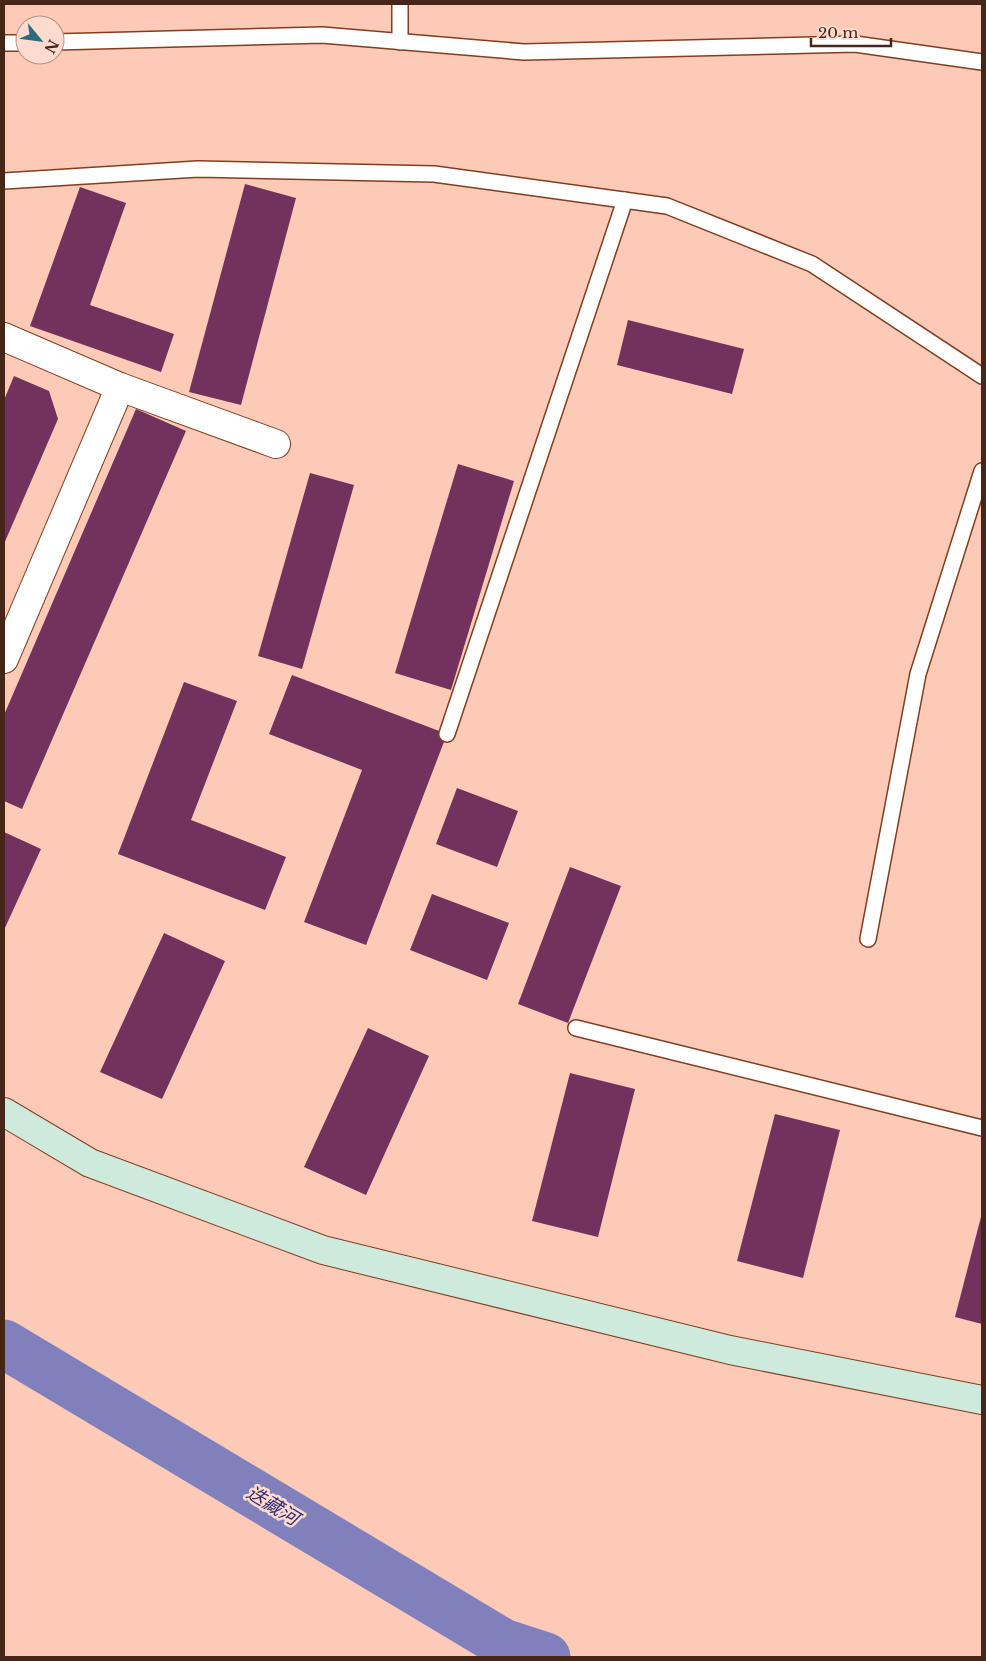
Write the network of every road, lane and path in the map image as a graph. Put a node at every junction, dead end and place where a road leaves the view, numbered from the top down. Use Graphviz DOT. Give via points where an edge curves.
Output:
graph roads {
  1 [pos="400,4"];
  2 [pos="65,42"];
  3 [pos="400,42"];
  4 [pos="982,62"];
  5 [pos="4,181"];
  6 [pos="625,200"];
  7 [pos="4,337"];
  8 [pos="982,376"];
  9 [pos="120,387"];
  10 [pos="276,444"];
  11 [pos="982,472"];
  12 [pos="5,653"];
  13 [pos="447,734"];
  14 [pos="868,940"];
  15 [pos="576,1028"];
  16 [pos="4,1112"];
  17 [pos="982,1128"];
  18 [pos="982,1400"];
  1 -- 3 [label="lane"];
  2 -- 3 [label="lane" via="322,35"];
  3 -- 4 [label="lane" via="524,52 855,44"];
  5 -- 6 [label="lane" via="198,169 434,174"];
  6 -- 8 [label="lane" via="667,206 812,264"];
  6 -- 13 [label="lane"];
  7 -- 9 [label="street"];
  9 -- 10 [label="street"];
  9 -- 12 [label="street"];
  11 -- 14 [label="lane" via="918,674"];
  15 -- 17 [label="lane"];
  16 -- 18 [label="street" via="90,1163 322,1250 730,1350"];
}
